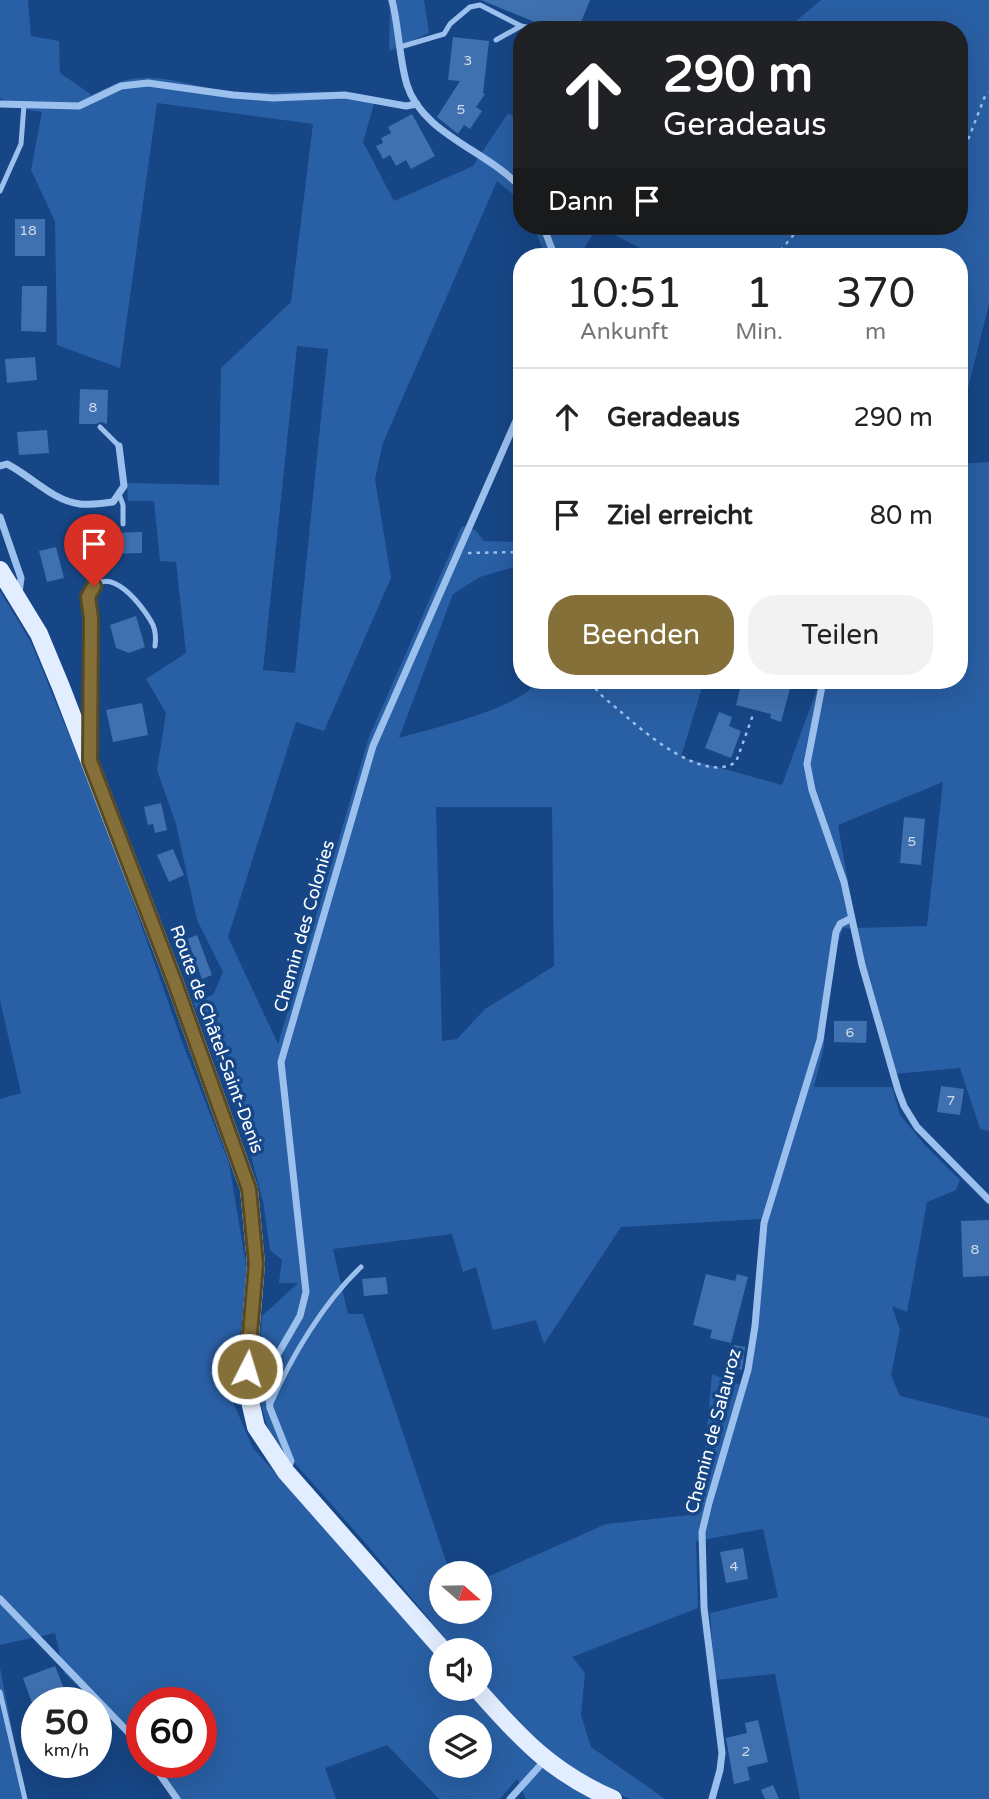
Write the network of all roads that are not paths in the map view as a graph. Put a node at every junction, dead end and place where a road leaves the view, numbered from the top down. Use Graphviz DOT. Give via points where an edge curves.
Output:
graph roads {
  1 [pos="392,0"];
  2 [pos="513,22"];
  3 [pos="513,30"];
  4 [pos="496,40"];
  5 [pos="400,47"];
  6 [pos="0,104"];
  7 [pos="418,104"];
  8 [pos="24,105"];
  9 [pos="513,180"];
  10 [pos="0,191"];
  11 [pos="100,426"];
  12 [pos="513,427"];
  13 [pos="118,446"];
  14 [pos="0,466"];
  15 [pos="119,494"];
  16 [pos="0,517"];
  17 [pos="123,524"];
  18 [pos="0,570"];
  19 [pos="18,597"];
  20 [pos="155,646"];
  21 [pos="821,689"];
  22 [pos="90,761"];
  23 [pos="850,919"];
  24 [pos="989,1200"];
  25 [pos="360,1268"];
  26 [pos="269,1406"];
  27 [pos="286,1472"];
  28 [pos="0,1600"];
  29 [pos="432,1638"];
  30 [pos="0,1692"];
  31 [pos="487,1701"];
  32 [pos="126,1730"];
  33 [pos="545,1760"];
  34 [pos="162,1778"];
  35 [pos="25,1799"];
  36 [pos="177,1799"];
  37 [pos="509,1799"];
  38 [pos="614,1799"];
  39 [pos="712,1799"];
  1 -- 5 [label="street"];
  2 -- 5 [label="lane" via="480,5 470,7 444,34"];
  3 -- 4 [label="lane"];
  5 -- 7 [label="street" via="408,87"];
  6 -- 8 [label="street"];
  7 -- 8 [label="street" via="345,96 233,95 148,83 121,86 79,106"];
  7 -- 9 [label="street" via="443,131 496,164"];
  8 -- 10 [label="lane" via="21,144"];
  11 -- 13 [label="lane"];
  12 -- 26 [label="street, Chemin des Colonies" via="373,746 281,1062 306,1292 300,1316 267,1382"];
  13 -- 15 [label="street" via="124,486"];
  14 -- 15 [label="street" via="7,464 62,499 80,504 113,502"];
  15 -- 17 [label="lane"];
  16 -- 19 [label="street" via="21,578"];
  18 -- 19 [label="main road, Route de Châtel-Saint-Denis"];
  19 -- 22 [label="main road, Route de Châtel-Saint-Denis" via="39,634"];
  20 -- 22 [label="lane" via="153,626 131,593 110,582 94,586 88,597"];
  21 -- 23 [label="street" via="807,764 844,882"];
  22 -- 27 [label="main road, Route de Châtel-Saint-Denis" via="249,1189 256,1264 246,1384 256,1427"];
  23 -- 24 [label="street" via="904,1106 917,1127"];
  23 -- 39 [label="street, Chemin de Salauroz" via="836,932 820,1040 764,1223 748,1370 702,1532 704,1608 722,1753"];
  25 -- 26 [label="lane" via="323,1312"];
  26 -- 27 [label="street, Chemin des Colonies" via="291,1461"];
  27 -- 29 [label="main road, Route de Châtel-Saint-Denis"];
  28 -- 32 [label="street"];
  30 -- 35 [label="lane"];
  31 -- 33 [label="main road"];
  33 -- 37 [label="street"];
  33 -- 38 [label="main road"];
  34 -- 36 [label="street"];
}
